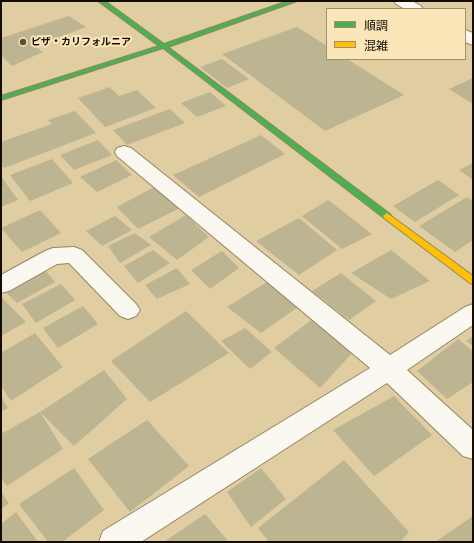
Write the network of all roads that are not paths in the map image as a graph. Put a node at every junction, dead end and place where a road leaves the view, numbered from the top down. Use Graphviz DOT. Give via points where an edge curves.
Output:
graph roads {
  1 [pos="101,1"];
  2 [pos="294,1"];
  3 [pos="401,1"];
  4 [pos="414,8"];
  5 [pos="163,30"];
  6 [pos="144,36"];
  7 [pos="164,46"];
  8 [pos="1,98"];
  9 [pos="124,152"];
  10 [pos="473,281"];
  11 [pos="1,285"];
  12 [pos="128,310"];
  13 [pos="473,313"];
  14 [pos="389,369"];
  15 [pos="473,447"];
  16 [pos="114,542"];
  1 -- 6 [label="street"];
  2 -- 7 [label="street"];
  3 -- 4 [label="street"];
  5 -- 6 [label="street"];
  6 -- 7 [label="street"];
  7 -- 8 [label="street"];
  7 -- 10 [label="street"];
  9 -- 14 [label="street"];
  11 -- 12 [label="street" via="53,256 74,255"];
  13 -- 14 [label="street"];
  14 -- 15 [label="street"];
  14 -- 16 [label="street"];
}
